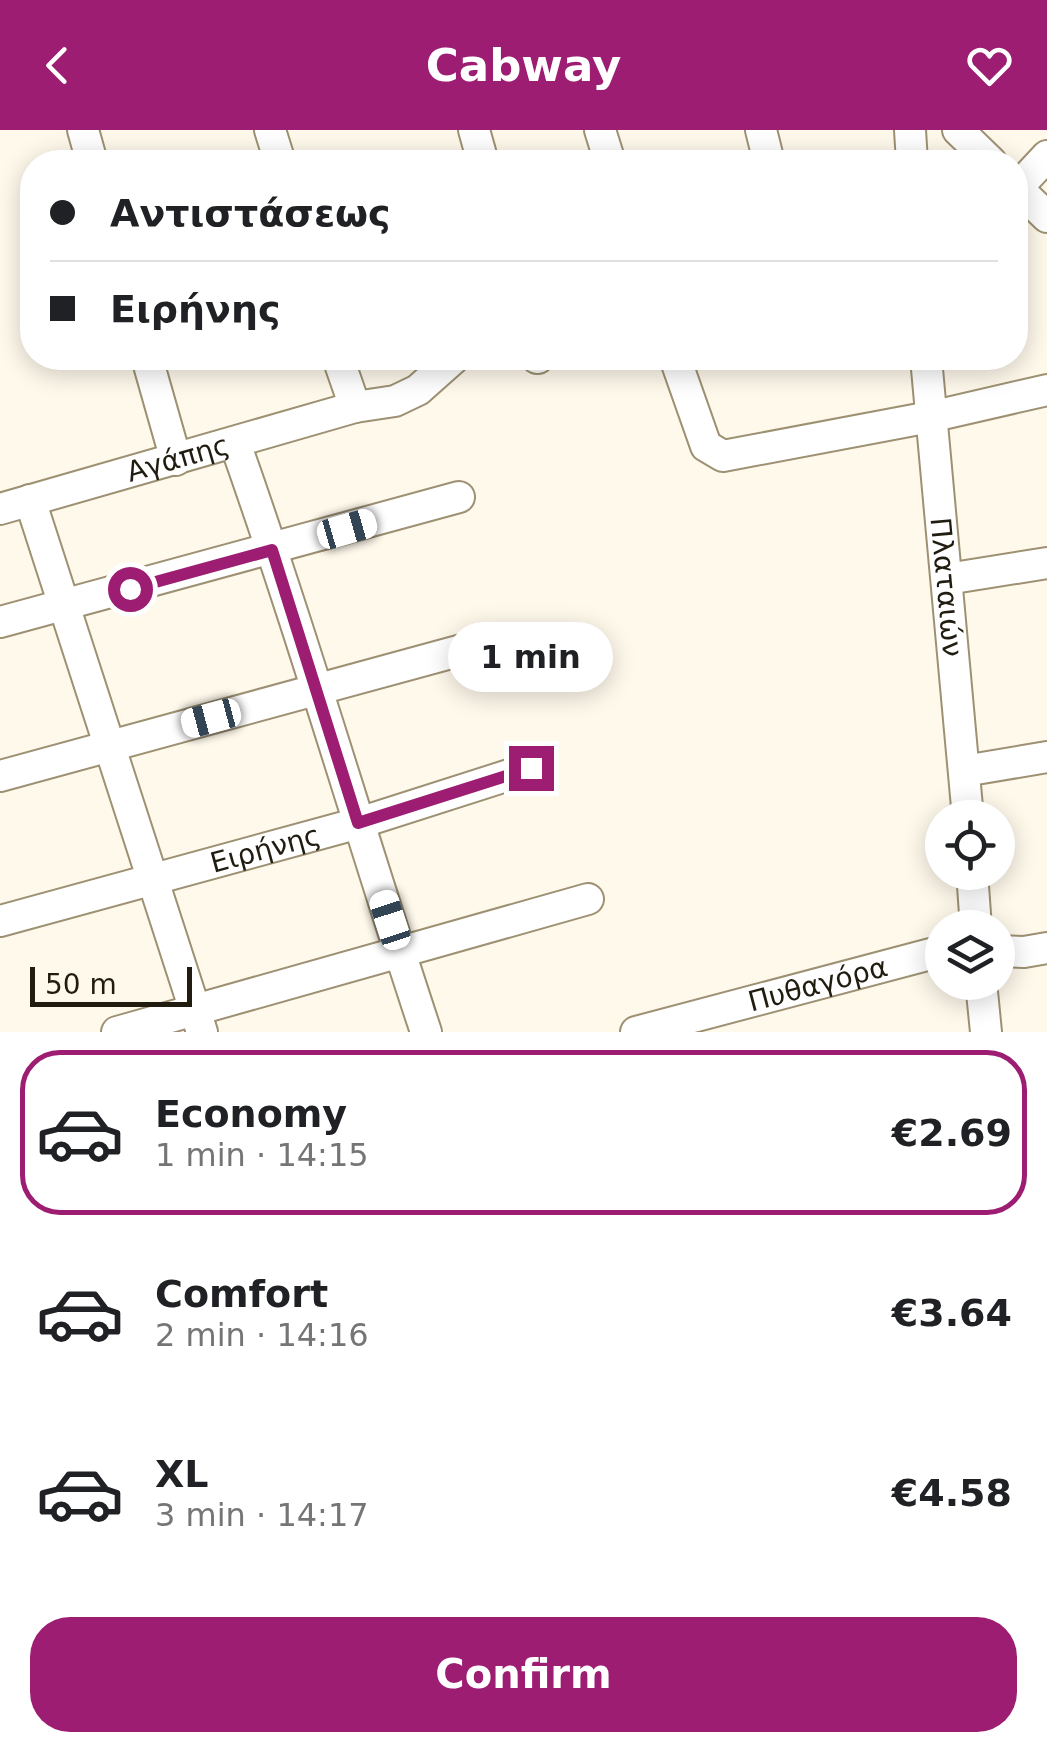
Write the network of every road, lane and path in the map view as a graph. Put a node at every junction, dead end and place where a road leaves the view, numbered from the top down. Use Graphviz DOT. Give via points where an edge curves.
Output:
graph roads {
  1 [pos="958,130"];
  2 [pos="979,150"];
  3 [pos="1047,156"];
  4 [pos="1028,175"];
  5 [pos="1028,199"];
  6 [pos="1047,217"];
  7 [pos="150,370"];
  8 [pos="342,370"];
  9 [pos="438,370"];
  10 [pos="679,370"];
  11 [pos="927,370"];
  12 [pos="1047,390"];
  13 [pos="355,407"];
  14 [pos="930,417"];
  15 [pos="235,443"];
  16 [pos="176,460"];
  17 [pos="458,497"];
  18 [pos="30,500"];
  19 [pos="0,509"];
  20 [pos="272,550"];
  21 [pos="1047,563"];
  22 [pos="947,579"];
  23 [pos="64,606"];
  24 [pos="0,622"];
  25 [pos="484,644"];
  26 [pos="314,690"];
  27 [pos="107,746"];
  28 [pos="1047,757"];
  29 [pos="531,768"];
  30 [pos="964,771"];
  31 [pos="0,776"];
  32 [pos="966,800"];
  33 [pos="358,823"];
  34 [pos="152,880"];
  35 [pos="588,899"];
  36 [pos="0,921"];
  37 [pos="1047,948"];
  38 [pos="400,952"];
  39 [pos="1015,952"];
  40 [pos="925,956"];
  41 [pos="983,1000"];
  42 [pos="198,1021"];
  43 [pos="704,1022"];
  44 [pos="117,1032"];
  45 [pos="426,1032"];
  46 [pos="636,1032"];
  47 [pos="986,1032"];
  1 -- 2 [label="street"];
  3 -- 4 [label="street"];
  5 -- 6 [label="street"];
  7 -- 16 [label="street"];
  8 -- 13 [label="street"];
  9 -- 13 [label="street, Αγάπης" via="395,401"];
  10 -- 14 [label="street" via="706,446 723,456"];
  11 -- 14 [label="street, Πλαταιών"];
  12 -- 14 [label="street"];
  13 -- 15 [label="street, Αγάπης"];
  14 -- 22 [label="street, Πλαταιών"];
  15 -- 16 [label="street, Αγάπης"];
  15 -- 20 [label="street"];
  16 -- 18 [label="street, Αγάπης"];
  17 -- 20 [label="street"];
  18 -- 19 [label="street, Αγάπης"];
  18 -- 23 [label="street"];
  20 -- 23 [label="street"];
  20 -- 26 [label="street"];
  21 -- 22 [label="street"];
  22 -- 30 [label="street, Πλαταιών"];
  23 -- 24 [label="street"];
  23 -- 27 [label="street"];
  25 -- 26 [label="street"];
  26 -- 27 [label="street"];
  26 -- 33 [label="street"];
  27 -- 31 [label="street"];
  27 -- 34 [label="street"];
  28 -- 30 [label="street"];
  29 -- 33 [label="street, Ειρήνης"];
  30 -- 32 [label="street, Πλαταιών"];
  33 -- 34 [label="street, Ειρήνης"];
  33 -- 38 [label="street"];
  34 -- 36 [label="street, Ειρήνης"];
  34 -- 42 [label="street"];
  35 -- 38 [label="street"];
  37 -- 39 [label="street"];
  38 -- 42 [label="street"];
  38 -- 45 [label="street"];
  40 -- 43 [label="street, Πυθαγόρα"];
  41 -- 47 [label="street"];
  42 -- 44 [label="street"];
  43 -- 46 [label="street, Πυθαγόρα"];
}
